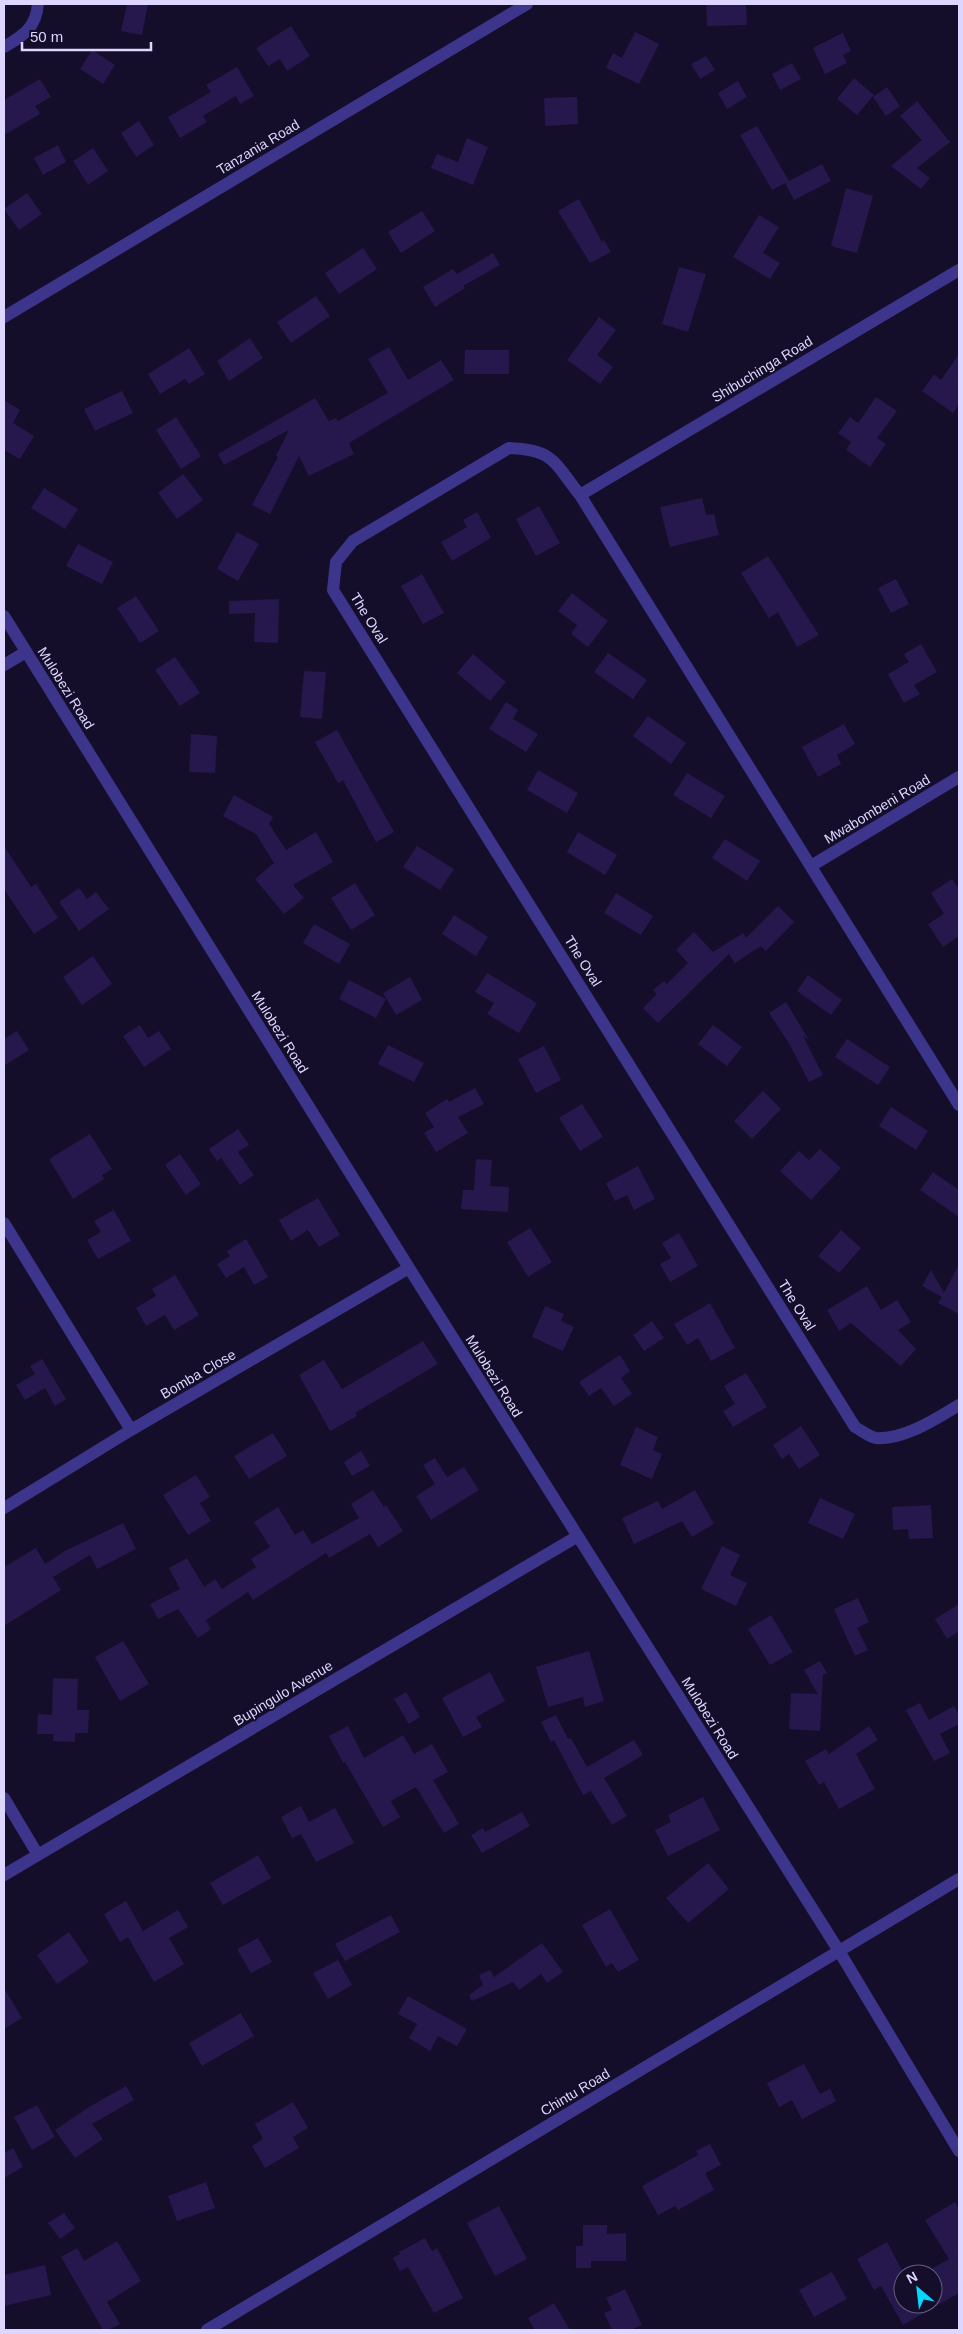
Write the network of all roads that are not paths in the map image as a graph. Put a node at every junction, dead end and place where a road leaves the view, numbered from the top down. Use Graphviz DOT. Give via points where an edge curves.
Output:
graph roads {
  1 [pos="38,4"];
  2 [pos="527,4"];
  3 [pos="4,47"];
  4 [pos="959,270"];
  5 [pos="4,317"];
  6 [pos="580,494"];
  7 [pos="4,616"];
  8 [pos="26,652"];
  9 [pos="4,665"];
  10 [pos="959,777"];
  11 [pos="811,866"];
  12 [pos="959,1105"];
  13 [pos="4,1223"];
  14 [pos="409,1268"];
  15 [pos="959,1405"];
  16 [pos="131,1430"];
  17 [pos="4,1508"];
  18 [pos="578,1536"];
  19 [pos="4,1798"];
  20 [pos="38,1855"];
  21 [pos="4,1875"];
  22 [pos="959,1879"];
  23 [pos="839,1951"];
  24 [pos="959,2151"];
  25 [pos="207,2330"];
  1 -- 3 [label="street" via="27,34"];
  2 -- 5 [label="street, Tanzania Road"];
  4 -- 6 [label="street, Shibuchinga Road"];
  6 -- 11 [label="street, The Oval"];
  6 -- 15 [label="street, The Oval" via="550,456 534,449 508,448 353,541 336,562 333,590 855,1427 874,1438 900,1435"];
  7 -- 8 [label="street, Mulobezi Road"];
  8 -- 9 [label="street"];
  8 -- 14 [label="street, Mulobezi Road"];
  10 -- 11 [label="street, Mwabombeni Road"];
  11 -- 12 [label="street, The Oval"];
  13 -- 16 [label="street"];
  14 -- 16 [label="street, Bomba Close"];
  14 -- 18 [label="street, Mulobezi Road"];
  16 -- 17 [label="street, Bomba Close"];
  18 -- 20 [label="street, Bupingulo Avenue"];
  18 -- 23 [label="street, Mulobezi Road"];
  19 -- 20 [label="street"];
  20 -- 21 [label="street, Bupingulo Avenue"];
  22 -- 23 [label="street, Chintu Road"];
  23 -- 24 [label="street, Mulobezi Road"];
  23 -- 25 [label="street, Chintu Road"];
}
